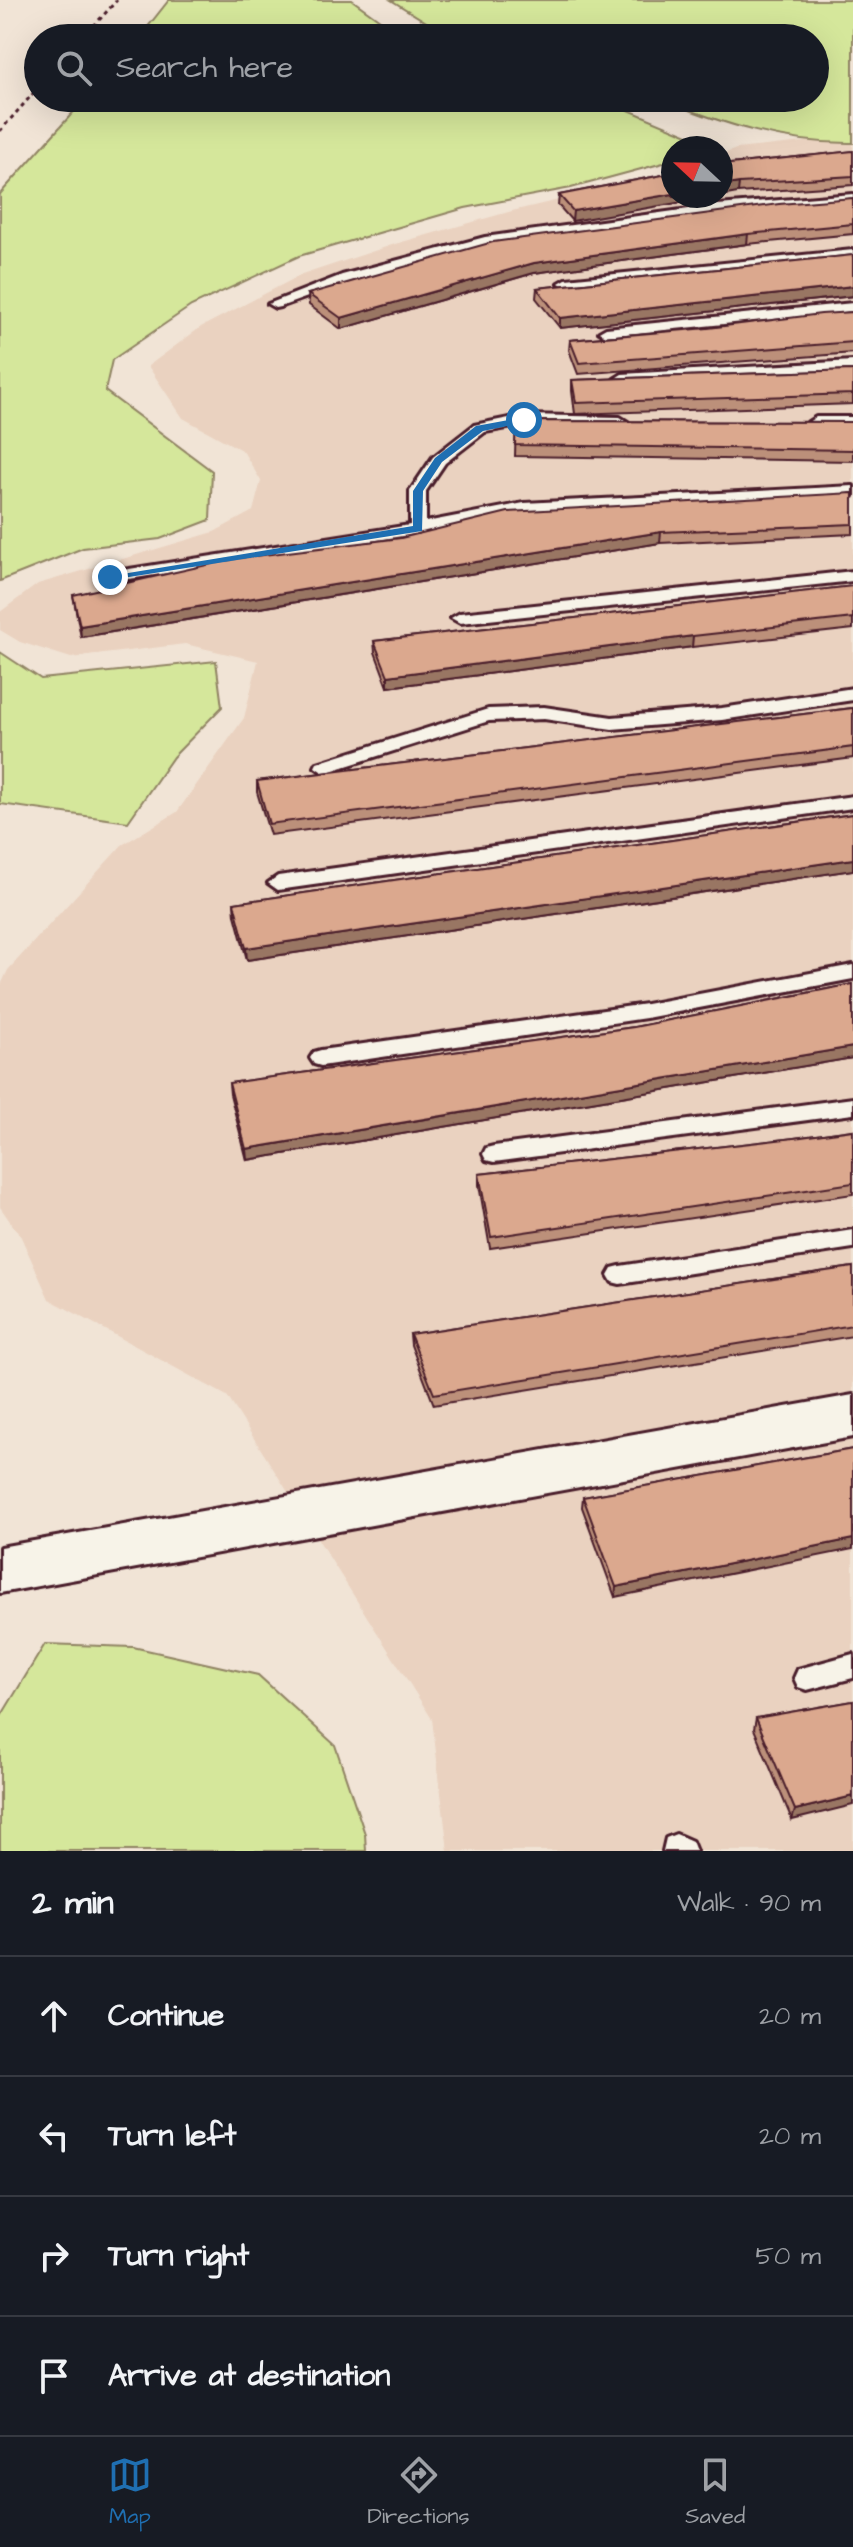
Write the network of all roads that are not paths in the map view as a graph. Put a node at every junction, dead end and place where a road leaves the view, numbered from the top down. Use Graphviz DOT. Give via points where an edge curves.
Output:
graph roads {
  1 [pos="853,198"];
  2 [pos="853,254"];
  3 [pos="566,283"];
  4 [pos="275,304"];
  5 [pos="853,307"];
  6 [pos="606,332"];
  7 [pos="853,365"];
  8 [pos="598,381"];
  9 [pos="635,422"];
  10 [pos="853,422"];
  11 [pos="792,423"];
  12 [pos="853,491"];
  13 [pos="418,529"];
  14 [pos="853,576"];
  15 [pos="110,577"];
  16 [pos="460,618"];
  17 [pos="853,694"];
  18 [pos="324,767"];
  19 [pos="853,802"];
  20 [pos="278,883"];
  21 [pos="853,972"];
  22 [pos="321,1058"];
  23 [pos="853,1106"];
  24 [pos="494,1154"];
  25 [pos="853,1239"];
  26 [pos="620,1275"];
  27 [pos="853,1416"];
  28 [pos="0,1570"];
  29 [pos="853,1666"];
  30 [pos="807,1678"];
  1 -- 4 [label="lane" via="718,209 485,241 347,278"];
  2 -- 3 [label="lane"];
  5 -- 6 [label="lane"];
  7 -- 8 [label="lane"];
  9 -- 13 [label="lane" via="524,420 480,428 439,460 418,491"];
  10 -- 11 [label="lane"];
  12 -- 13 [label="lane" via="524,508"];
  13 -- 15 [label="lane"];
  14 -- 16 [label="lane"];
  17 -- 18 [label="lane" via="722,714 612,723 544,713 488,715"];
  19 -- 20 [label="lane"];
  21 -- 22 [label="lane" via="646,1011"];
  23 -- 24 [label="lane"];
  25 -- 26 [label="lane"];
  27 -- 28 [label="street"];
  29 -- 30 [label="lane"];
}
